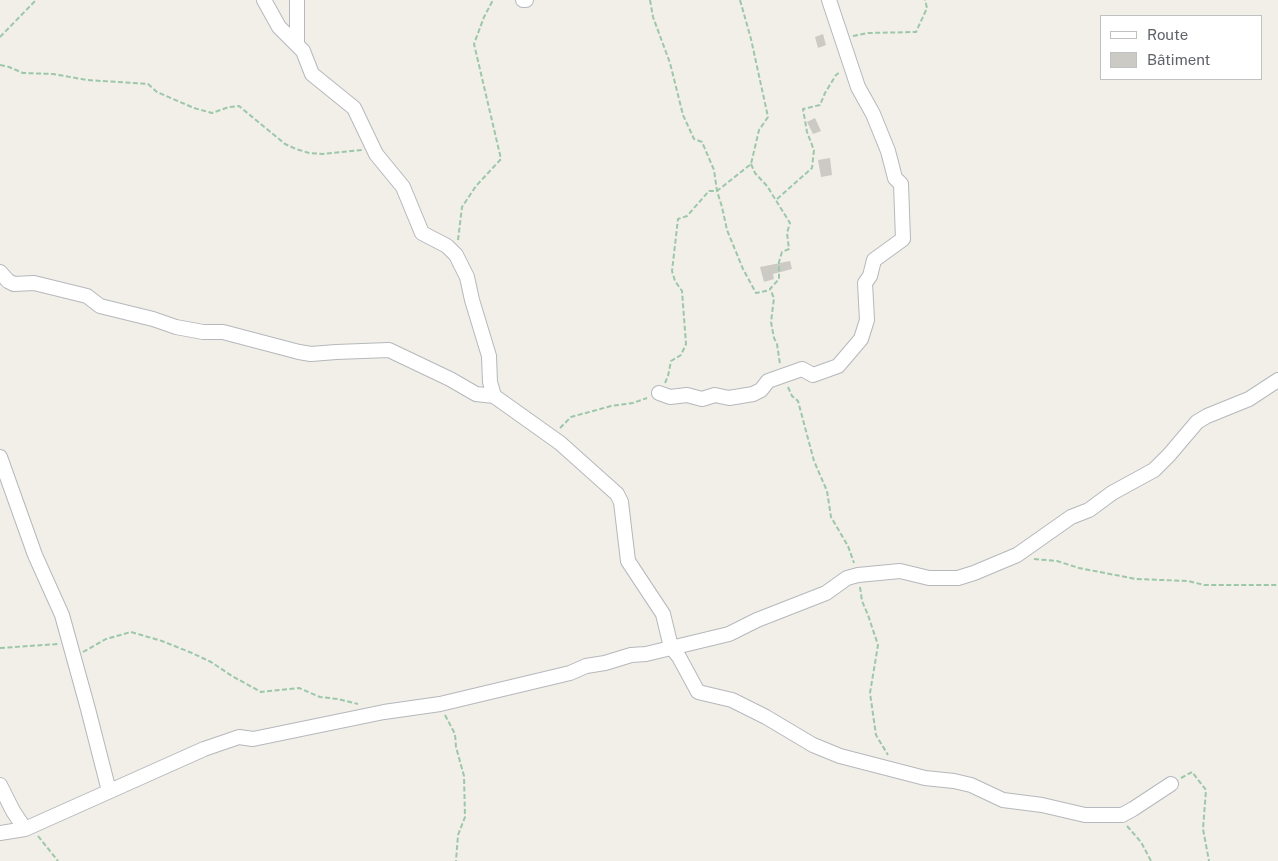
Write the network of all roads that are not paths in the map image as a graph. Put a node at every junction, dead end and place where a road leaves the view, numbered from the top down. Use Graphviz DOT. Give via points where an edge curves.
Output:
graph roads {
  1 [pos="264,0"];
  2 [pos="297,0"];
  3 [pos="828,0"];
  4 [pos="297,44"];
  5 [pos="0,272"];
  6 [pos="1278,380"];
  7 [pos="659,393"];
  8 [pos="494,396"];
  9 [pos="0,457"];
  10 [pos="671,648"];
  11 [pos="1171,784"];
  12 [pos="0,785"];
  13 [pos="108,792"];
  14 [pos="25,828"];
  15 [pos="0,833"];
  1 -- 4 [label="street" via="279,27"];
  2 -- 4 [label="street"];
  3 -- 7 [label="street" via="858,87 873,114 895,178 901,184 903,239 874,260 865,283 866,320 861,339 838,366 813,375 802,369 768,381 753,394 729,398 715,395 702,399"];
  4 -- 8 [label="street" via="304,51 312,74 354,108 376,154 403,187 422,233 447,246 456,255 467,277 489,356"];
  5 -- 8 [label="street" via="14,284 34,283 88,296 100,306 176,326 231,334 299,352 389,350 476,394"];
  6 -- 10 [label="street" via="1249,399 1197,422 1154,470 1089,510 1071,517 1017,555 958,578 929,578 900,571 847,578 826,593 729,634"];
  8 -- 10 [label="street" via="552,437 617,494 622,502 628,561 663,614"];
  9 -- 13 [label="street" via="35,555 62,615"];
  10 -- 11 [label="street" via="679,656 698,692 732,700 813,745 840,756 925,778 971,785 1003,800 1086,815 1122,815"];
  10 -- 13 [label="street" via="586,666 570,673 440,704 253,739 239,737"];
  12 -- 14 [label="street"];
  13 -- 14 [label="street"];
  14 -- 15 [label="street"];
}
